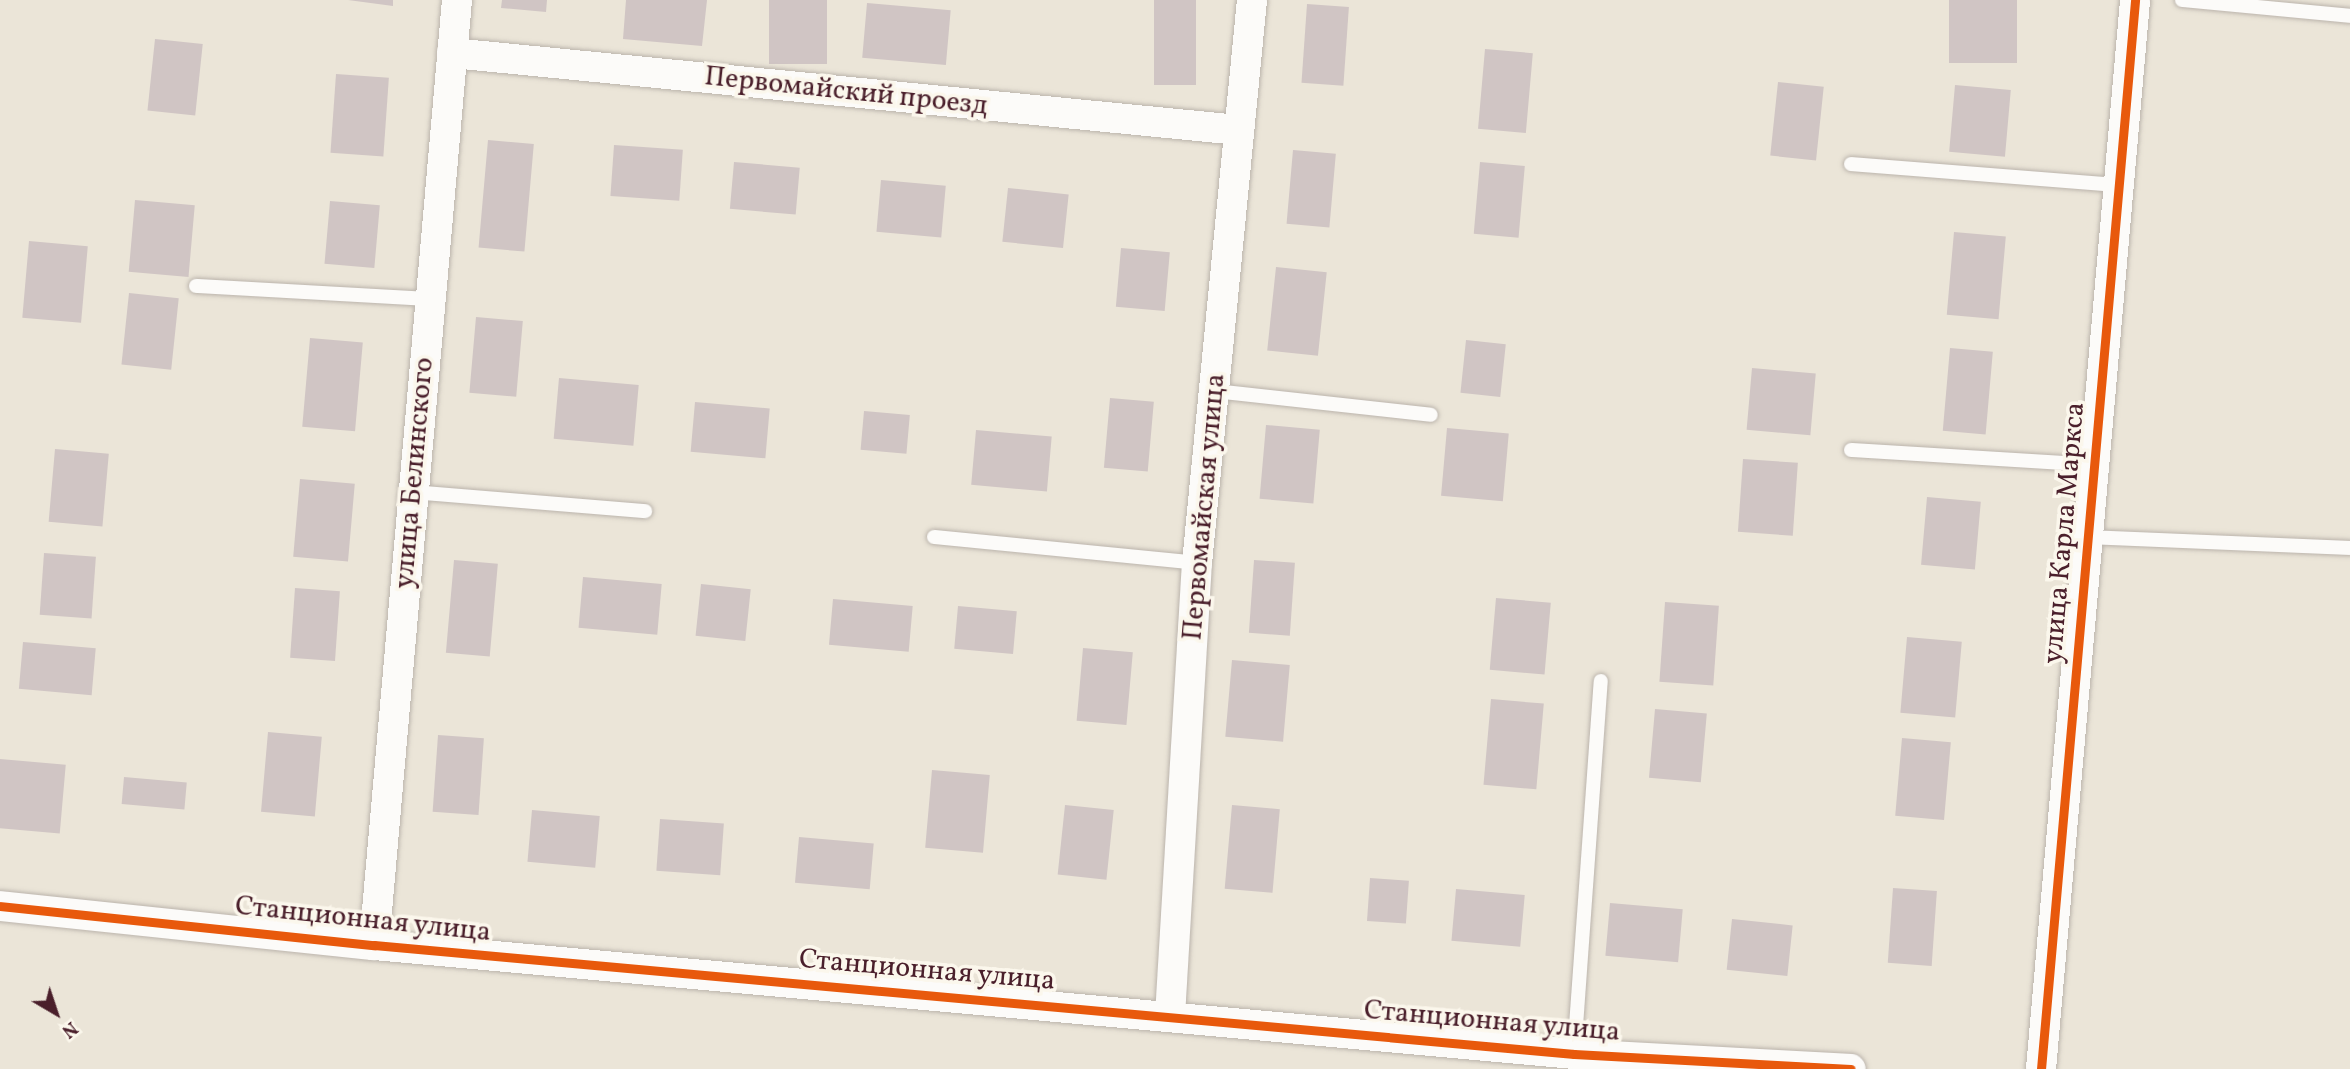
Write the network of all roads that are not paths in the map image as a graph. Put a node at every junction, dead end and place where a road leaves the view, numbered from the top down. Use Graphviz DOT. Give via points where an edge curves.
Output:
graph roads {
  1 [pos="457,0"];
  2 [pos="1252,0"];
  3 [pos="2135,0"];
  4 [pos="2182,0"];
  5 [pos="2309,6"];
  6 [pos="2350,16"];
  7 [pos="452,53"];
  8 [pos="1239,130"];
  9 [pos="1851,164"];
  10 [pos="2119,185"];
  11 [pos="196,286"];
  12 [pos="431,299"];
  13 [pos="1215,390"];
  14 [pos="1432,415"];
  15 [pos="1851,450"];
  16 [pos="2094,465"];
  17 [pos="414,492"];
  18 [pos="645,511"];
  19 [pos="934,537"];
  20 [pos="2088,537"];
  21 [pos="2350,548"];
  22 [pos="1197,563"];
  23 [pos="1601,681"];
  24 [pos="0,906"];
  25 [pos="374,945"];
  26 [pos="1170,1016"];
  27 [pos="1574,1054"];
  28 [pos="1851,1069"];
  29 [pos="2041,1069"];
  1 -- 7 [label="street, улица Белинского"];
  2 -- 8 [label="street, Первомайская улица"];
  3 -- 10 [label="street, улица Карла Маркса"];
  4 -- 5 [label="lane"];
  5 -- 6 [label="lane"];
  7 -- 8 [label="street, Первомайский проезд"];
  7 -- 12 [label="street, улица Белинского"];
  8 -- 13 [label="street, Первомайская улица"];
  9 -- 10 [label="lane"];
  10 -- 16 [label="street, улица Карла Маркса"];
  11 -- 12 [label="lane"];
  12 -- 17 [label="street, улица Белинского"];
  13 -- 14 [label="lane"];
  13 -- 22 [label="street, Первомайская улица"];
  15 -- 16 [label="lane"];
  16 -- 20 [label="street, улица Карла Маркса"];
  17 -- 18 [label="lane"];
  17 -- 25 [label="street, улица Белинского"];
  19 -- 22 [label="lane"];
  20 -- 21 [label="lane"];
  20 -- 29 [label="street, улица Карла Маркса"];
  22 -- 26 [label="street, Первомайская улица"];
  23 -- 27 [label="lane"];
  24 -- 25 [label="street, Станционная улица"];
  25 -- 26 [label="street, Станционная улица"];
  26 -- 27 [label="street, Станционная улица"];
  27 -- 28 [label="street, Станционная улица"];
}
